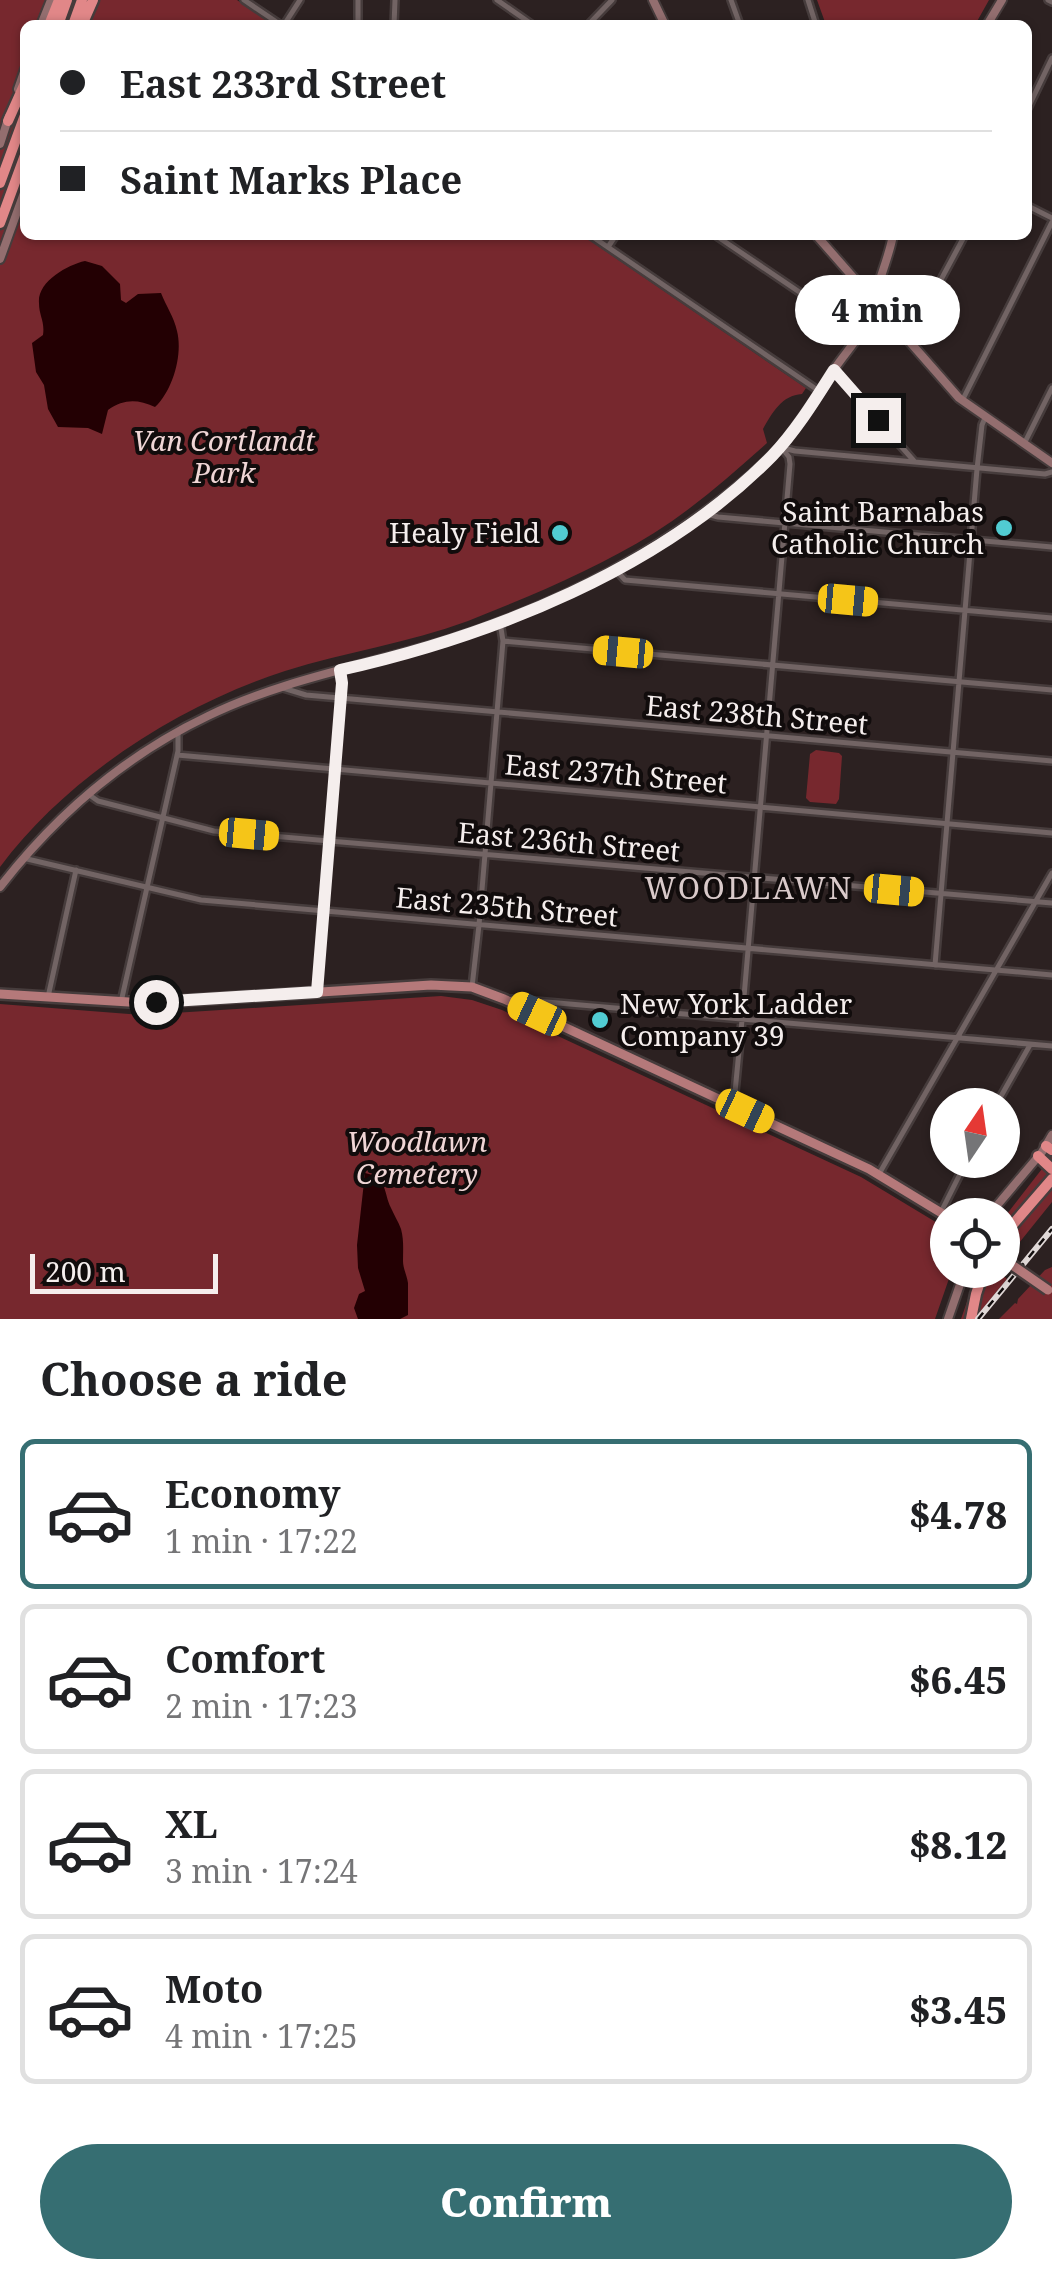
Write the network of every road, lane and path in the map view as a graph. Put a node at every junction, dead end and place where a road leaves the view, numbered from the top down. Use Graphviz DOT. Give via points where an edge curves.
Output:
graph roads {
  1 [pos="244,0"];
  2 [pos="497,0"];
  3 [pos="612,0"];
  4 [pos="275,20"];
  5 [pos="526,20"];
  6 [pos="593,20"];
  7 [pos="1052,58"];
  8 [pos="20,85"];
  9 [pos="20,94"];
  10 [pos="1032,100"];
  11 [pos="8,121"];
  12 [pos="20,129"];
  13 [pos="0,144"];
  14 [pos="20,168"];
  15 [pos="0,183"];
  16 [pos="20,204"];
  17 [pos="1052,220"];
  18 [pos="0,222"];
  19 [pos="598,240"];
  20 [pos="613,240"];
  21 [pos="723,240"];
  22 [pos="820,240"];
  23 [pos="893,240"];
  24 [pos="961,240"];
  25 [pos="608,247"];
  26 [pos="0,259"];
  27 [pos="874,302"];
  28 [pos="860,333"];
  29 [pos="908,341"];
  30 [pos="834,370"];
  31 [pos="1052,388"];
  32 [pos="820,392"];
  33 [pos="962,401"];
  34 [pos="985,418"];
  35 [pos="1024,444"];
  36 [pos="781,446"];
  37 [pos="1052,462"];
  38 [pos="916,463"];
  39 [pos="977,469"];
  40 [pos="1052,472"];
  41 [pos="703,513"];
  42 [pos="784,522"];
  43 [pos="972,540"];
  44 [pos="1052,547"];
  45 [pos="615,569"];
  46 [pos="779,594"];
  47 [pos="966,611"];
  48 [pos="1052,618"];
  49 [pos="500,622"];
  50 [pos="503,641"];
  51 [pos="773,665"];
  52 [pos="340,670"];
  53 [pos="959,682"];
  54 [pos="280,686"];
  55 [pos="1052,690"];
  56 [pos="341,698"];
  57 [pos="497,712"];
  58 [pos="178,732"];
  59 [pos="767,736"];
  60 [pos="953,752"];
  61 [pos="177,755"];
  62 [pos="1052,761"];
  63 [pos="335,769"];
  64 [pos="491,784"];
  65 [pos="88,794"];
  66 [pos="760,807"];
  67 [pos="163,817"];
  68 [pos="947,823"];
  69 [pos="1052,833"];
  70 [pos="329,841"];
  71 [pos="486,854"];
  72 [pos="23,858"];
  73 [pos="76,870"];
  74 [pos="1052,873"];
  75 [pos="754,878"];
  76 [pos="0,887"];
  77 [pos="147,888"];
  78 [pos="941,894"];
  79 [pos="1036,902"];
  80 [pos="1052,904"];
  81 [pos="323,911"];
  82 [pos="479,926"];
  83 [pos="748,949"];
  84 [pos="934,965"];
  85 [pos="996,970"];
  86 [pos="1052,974"];
  87 [pos="472,988"];
  88 [pos="317,992"];
  89 [pos="0,994"];
  90 [pos="48,997"];
  91 [pos="504,999"];
  92 [pos="122,1002"];
  93 [pos="742,1020"];
  94 [pos="956,1038"];
  95 [pos="1030,1044"];
  96 [pos="1052,1046"];
  97 [pos="1005,1088"];
  98 [pos="731,1104"];
  99 [pos="1050,1144"];
  100 [pos="1038,1156"];
  101 [pos="1052,1170"];
  102 [pos="879,1174"];
  103 [pos="1052,1179"];
  104 [pos="1003,1198"];
  105 [pos="930,1206"];
  106 [pos="1020,1217"];
  107 [pos="1020,1271"];
  108 [pos="959,1288"];
  109 [pos="978,1288"];
  110 [pos="1052,1293"];
  111 [pos="948,1319"];
  112 [pos="971,1319"];
  1 -- 4 [label="street"];
  2 -- 5 [label="street"];
  3 -- 6 [label="street"];
  7 -- 10 [label="street"];
  8 -- 11 [label="street"];
  9 -- 11 [label="highway"];
  11 -- 13 [label="street"];
  12 -- 15 [label="highway"];
  14 -- 18 [label="highway"];
  16 -- 26 [label="street"];
  17 -- 33 [label="street"];
  19 -- 25 [label="street"];
  20 -- 25 [label="street"];
  21 -- 28 [label="street"];
  22 -- 27 [label="street"];
  23 -- 27 [label="street"];
  24 -- 29 [label="street"];
  25 -- 32 [label="street"];
  27 -- 28 [label="street"];
  27 -- 29 [label="street"];
  28 -- 30 [label="street"];
  29 -- 33 [label="street"];
  30 -- 32 [label="street"];
  30 -- 38 [label="street"];
  31 -- 35 [label="street"];
  32 -- 36 [label="street"];
  33 -- 34 [label="street"];
  34 -- 35 [label="street"];
  34 -- 39 [label="street"];
  35 -- 37 [label="street"];
  36 -- 38 [label="street"];
  36 -- 41 [label="street"];
  36 -- 42 [label="street" via="790,459"];
  38 -- 39 [label="street"];
  39 -- 40 [label="street"];
  39 -- 43 [label="street"];
  41 -- 42 [label="street"];
  41 -- 45 [label="street"];
  42 -- 43 [label="street"];
  42 -- 46 [label="street"];
  43 -- 44 [label="street"];
  43 -- 47 [label="street"];
  45 -- 46 [label="street" via="625,580"];
  45 -- 49 [label="street"];
  46 -- 47 [label="street"];
  46 -- 51 [label="street"];
  47 -- 48 [label="street"];
  47 -- 53 [label="street"];
  49 -- 50 [label="street"];
  49 -- 52 [label="street"];
  50 -- 51 [label="street"];
  50 -- 57 [label="street"];
  51 -- 53 [label="street"];
  51 -- 59 [label="street"];
  52 -- 54 [label="street"];
  52 -- 56 [label="street"];
  53 -- 55 [label="street"];
  53 -- 60 [label="street"];
  54 -- 56 [label="street, East 238th Street"];
  54 -- 58 [label="street"];
  56 -- 57 [label="street, East 238th Street"];
  56 -- 63 [label="street"];
  57 -- 59 [label="street, East 238th Street"];
  57 -- 64 [label="street"];
  58 -- 61 [label="street"];
  58 -- 65 [label="street"];
  59 -- 60 [label="street, East 238th Street"];
  59 -- 66 [label="street"];
  60 -- 62 [label="street, East 238th Street"];
  60 -- 68 [label="street"];
  61 -- 63 [label="street, East 237th Street"];
  61 -- 67 [label="street"];
  63 -- 64 [label="street, East 237th Street"];
  63 -- 70 [label="street"];
  64 -- 66 [label="street, East 237th Street"];
  64 -- 71 [label="street"];
  65 -- 67 [label="street, East 236th Street"];
  65 -- 72 [label="street"];
  66 -- 68 [label="street, East 237th Street"];
  66 -- 75 [label="street"];
  67 -- 70 [label="street, East 236th Street" via="214,831"];
  67 -- 77 [label="street"];
  68 -- 69 [label="street, East 237th Street"];
  68 -- 78 [label="street"];
  70 -- 71 [label="street, East 236th Street"];
  70 -- 81 [label="street"];
  71 -- 75 [label="street, East 236th Street"];
  71 -- 82 [label="street"];
  72 -- 73 [label="street, East 235th Street"];
  72 -- 76 [label="street"];
  73 -- 77 [label="street, East 235th Street"];
  73 -- 90 [label="street"];
  74 -- 79 [label="street"];
  75 -- 78 [label="street, East 236th Street"];
  75 -- 83 [label="street"];
  77 -- 81 [label="street, East 235th Street"];
  77 -- 92 [label="street"];
  78 -- 79 [label="street, East 236th Street"];
  78 -- 84 [label="street"];
  79 -- 80 [label="street, East 236th Street"];
  79 -- 85 [label="street"];
  81 -- 82 [label="street, East 235th Street"];
  81 -- 88 [label="street"];
  82 -- 83 [label="street, East 235th Street"];
  82 -- 87 [label="street"];
  83 -- 84 [label="street, East 235th Street"];
  83 -- 93 [label="street"];
  84 -- 85 [label="street, East 235th Street"];
  85 -- 86 [label="street, East 235th Street"];
  85 -- 94 [label="street"];
  87 -- 88 [label="main road"];
  87 -- 91 [label="main road"];
  88 -- 92 [label="main road"];
  89 -- 90 [label="main road"];
  90 -- 92 [label="main road"];
  91 -- 93 [label="street"];
  91 -- 98 [label="main road"];
  93 -- 94 [label="street"];
  93 -- 98 [label="street"];
  94 -- 95 [label="street"];
  94 -- 102 [label="street"];
  95 -- 96 [label="street"];
  95 -- 97 [label="street"];
  98 -- 102 [label="main road"];
  99 -- 100 [label="street"];
  100 -- 101 [label="highway"];
  100 -- 104 [label="street"];
  102 -- 105 [label="main road"];
  103 -- 106 [label="highway"];
  107 -- 110 [label="main road, bridge"];
  108 -- 111 [label="street"];
  109 -- 112 [label="highway"];
}
